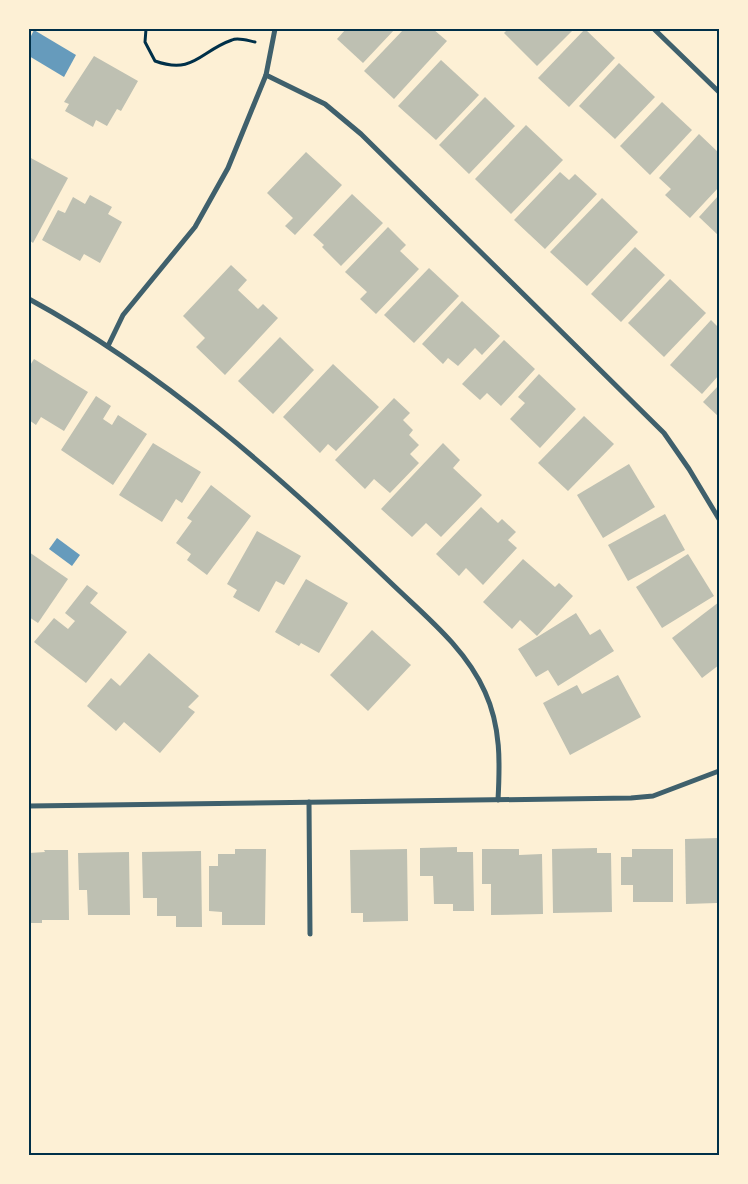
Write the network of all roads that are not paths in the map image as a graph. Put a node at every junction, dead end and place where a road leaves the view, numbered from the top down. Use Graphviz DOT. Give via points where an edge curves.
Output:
graph roads {
  1 [pos="275,29"];
  2 [pos="654,29"];
  3 [pos="266,75"];
  4 [pos="719,92"];
  5 [pos="29,299"];
  6 [pos="108,346"];
  7 [pos="719,518"];
  8 [pos="719,771"];
  9 [pos="498,800"];
  10 [pos="309,802"];
  11 [pos="29,806"];
  12 [pos="310,934"];
  1 -- 3 [label="street"];
  2 -- 4 [label="street"];
  3 -- 6 [label="street" via="228,168 195,227 124,315"];
  3 -- 7 [label="street" via="325,104 368,141 664,433"];
  5 -- 6 [label="street"];
  6 -- 9 [label="street" via="226,433 304,501 458,648 485,692 498,733"];
  8 -- 9 [label="street" via="653,796"];
  9 -- 10 [label="street"];
  10 -- 11 [label="street"];
  10 -- 12 [label="street"];
}
